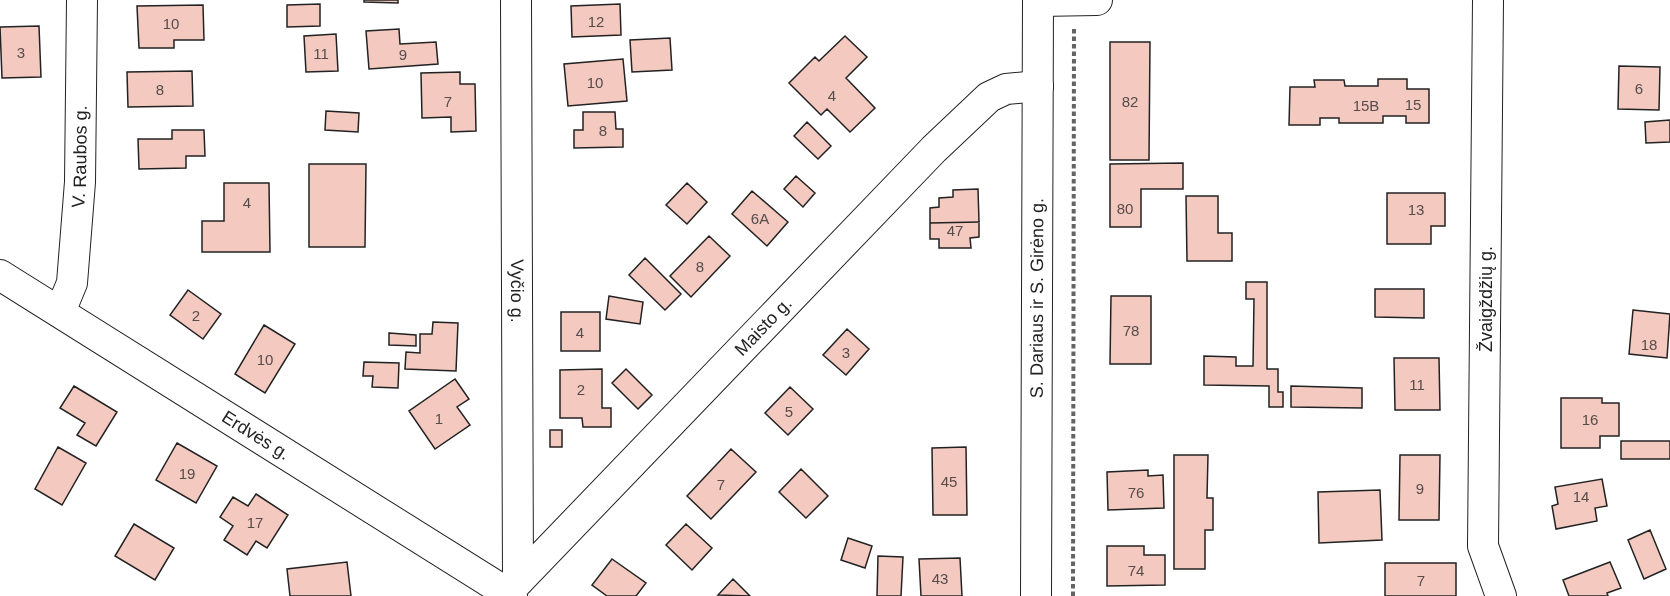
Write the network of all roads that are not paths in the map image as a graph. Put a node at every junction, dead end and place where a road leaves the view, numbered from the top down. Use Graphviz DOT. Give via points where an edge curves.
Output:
graph roads {
  1 [pos="82,0"];
  2 [pos="516,0"];
  3 [pos="1038,0"];
  4 [pos="1074,0"];
  5 [pos="1097,0"];
  6 [pos="1488,0"];
  7 [pos="1038,86"];
  8 [pos="0,275"];
  9 [pos="60,312"];
  10 [pos="510,591"];
  11 [pos="1036,596"];
  12 [pos="1501,596"];
  1 -- 9 [label="street, V. Raubos g." via="80,182 72,284"];
  2 -- 10 [label="street, Vyčio g."];
  3 -- 4 [label="street"];
  3 -- 7 [label="street, S. Dariaus ir S. Girėno g."];
  4 -- 5 [label="street"];
  6 -- 12 [label="street, Žvaigždžių g." via="1484,546"];
  7 -- 10 [label="street, Maisto g." via="1005,89 989,97 934,149"];
  7 -- 11 [label="street, S. Dariaus ir S. Girėno g."];
  8 -- 9 [label="street, Erdvės g."];
  9 -- 10 [label="street, Erdvės g."];
}
